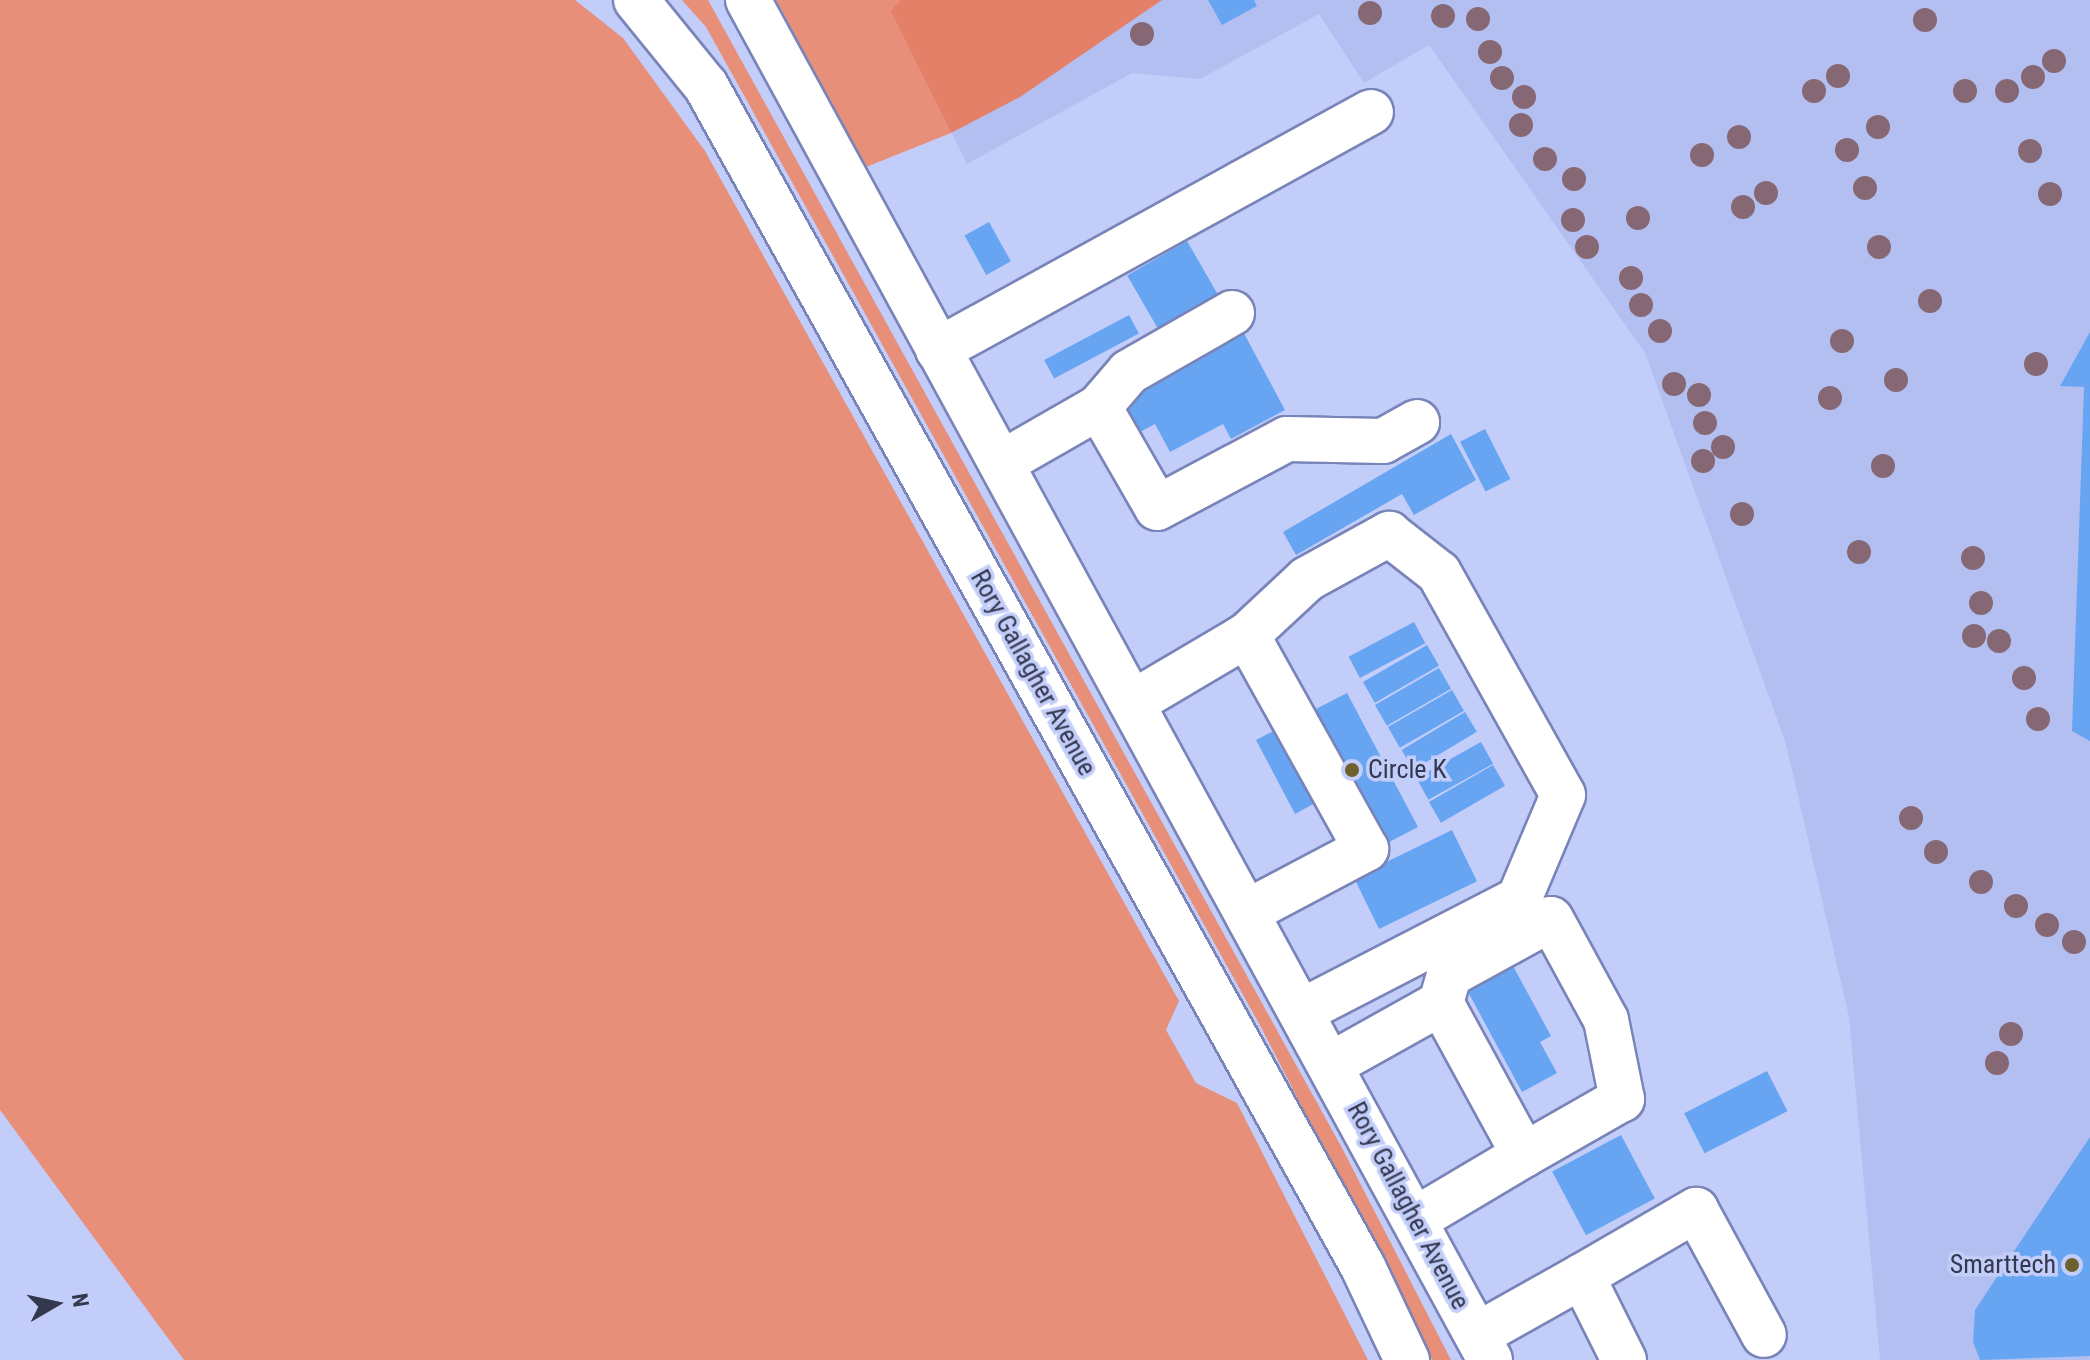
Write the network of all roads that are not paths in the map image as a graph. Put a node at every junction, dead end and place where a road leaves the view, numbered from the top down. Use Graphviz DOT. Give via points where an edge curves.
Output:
graph roads {
  1 [pos="636,0"];
  2 [pos="748,0"];
  3 [pos="1371,112"];
  4 [pos="1232,313"];
  5 [pos="938,350"];
  6 [pos="1099,407"];
  7 [pos="1417,422"];
  8 [pos="1003,462"];
  9 [pos="1247,635"];
  10 [pos="1132,703"];
  11 [pos="1247,912"];
  12 [pos="1441,1003"];
  13 [pos="1302,1011"];
  14 [pos="1332,1064"];
  15 [pos="1524,1155"];
  16 [pos="1416,1219"];
  17 [pos="1582,1276"];
  18 [pos="1764,1335"];
  19 [pos="1484,1347"];
  20 [pos="1407,1360"];
  21 [pos="1624,1360"];
  1 -- 20 [label="street, Rory Gallagher Avenue" via="706,86 1355,1253"];
  2 -- 5 [label="street, Rory Gallagher Avenue"];
  3 -- 5 [label="street"];
  4 -- 6 [label="street" via="1129,372"];
  5 -- 8 [label="street, Rory Gallagher Avenue"];
  6 -- 7 [label="street" via="1157,508 1287,439 1383,441"];
  6 -- 8 [label="street"];
  8 -- 10 [label="street, Rory Gallagher Avenue"];
  9 -- 10 [label="street"];
  9 -- 11 [label="street" via="1366,849"];
  9 -- 13 [label="street" via="1307,579 1389,534 1439,573 1563,795 1519,899"];
  10 -- 11 [label="street, Rory Gallagher Avenue"];
  11 -- 13 [label="street, Rory Gallagher Avenue"];
  12 -- 14 [label="street"];
  12 -- 15 [label="street"];
  12 -- 15 [label="street" via="1449,975 1551,919 1606,1020 1622,1099"];
  13 -- 14 [label="street, Rory Gallagher Avenue"];
  14 -- 16 [label="street, Rory Gallagher Avenue"];
  15 -- 16 [label="street"];
  16 -- 19 [label="street, Rory Gallagher Avenue"];
  17 -- 18 [label="street" via="1696,1210"];
  17 -- 19 [label="street"];
  17 -- 21 [label="street"];
}
